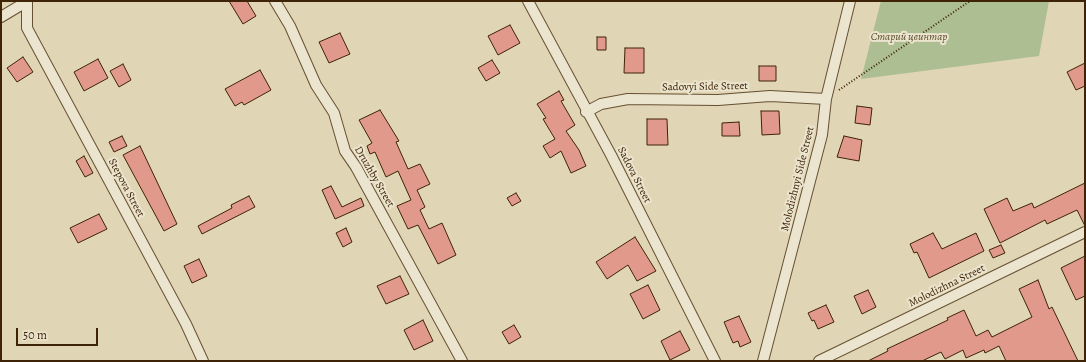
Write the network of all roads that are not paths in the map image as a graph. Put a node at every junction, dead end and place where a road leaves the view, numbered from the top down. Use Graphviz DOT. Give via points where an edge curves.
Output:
graph roads {
  1 [pos="275,1"];
  2 [pos="528,1"];
  3 [pos="850,1"];
  4 [pos="26,2"];
  5 [pos="1,17"];
  6 [pos="826,99"];
  7 [pos="586,112"];
  8 [pos="1085,232"];
  9 [pos="202,361"];
  10 [pos="462,361"];
  11 [pos="715,361"];
  12 [pos="763,361"];
  13 [pos="819,361"];
  1 -- 10 [label="street, Druzhby Street" via="290,26 316,84 334,113 345,151"];
  2 -- 7 [label="street, Sadova Street"];
  3 -- 6 [label="street, Molodizhnyi Side Street"];
  4 -- 5 [label="street"];
  4 -- 9 [label="street, Stepova Street" via="27,28 186,324"];
  6 -- 7 [label="street, Sadovyi Side Street" via="770,96 718,100 628,100 601,104"];
  6 -- 12 [label="street, Molodizhnyi Side Street" via="822,135"];
  7 -- 11 [label="street, Sadova Street" via="611,155"];
  8 -- 13 [label="street, Molodizhna Street"];
}
